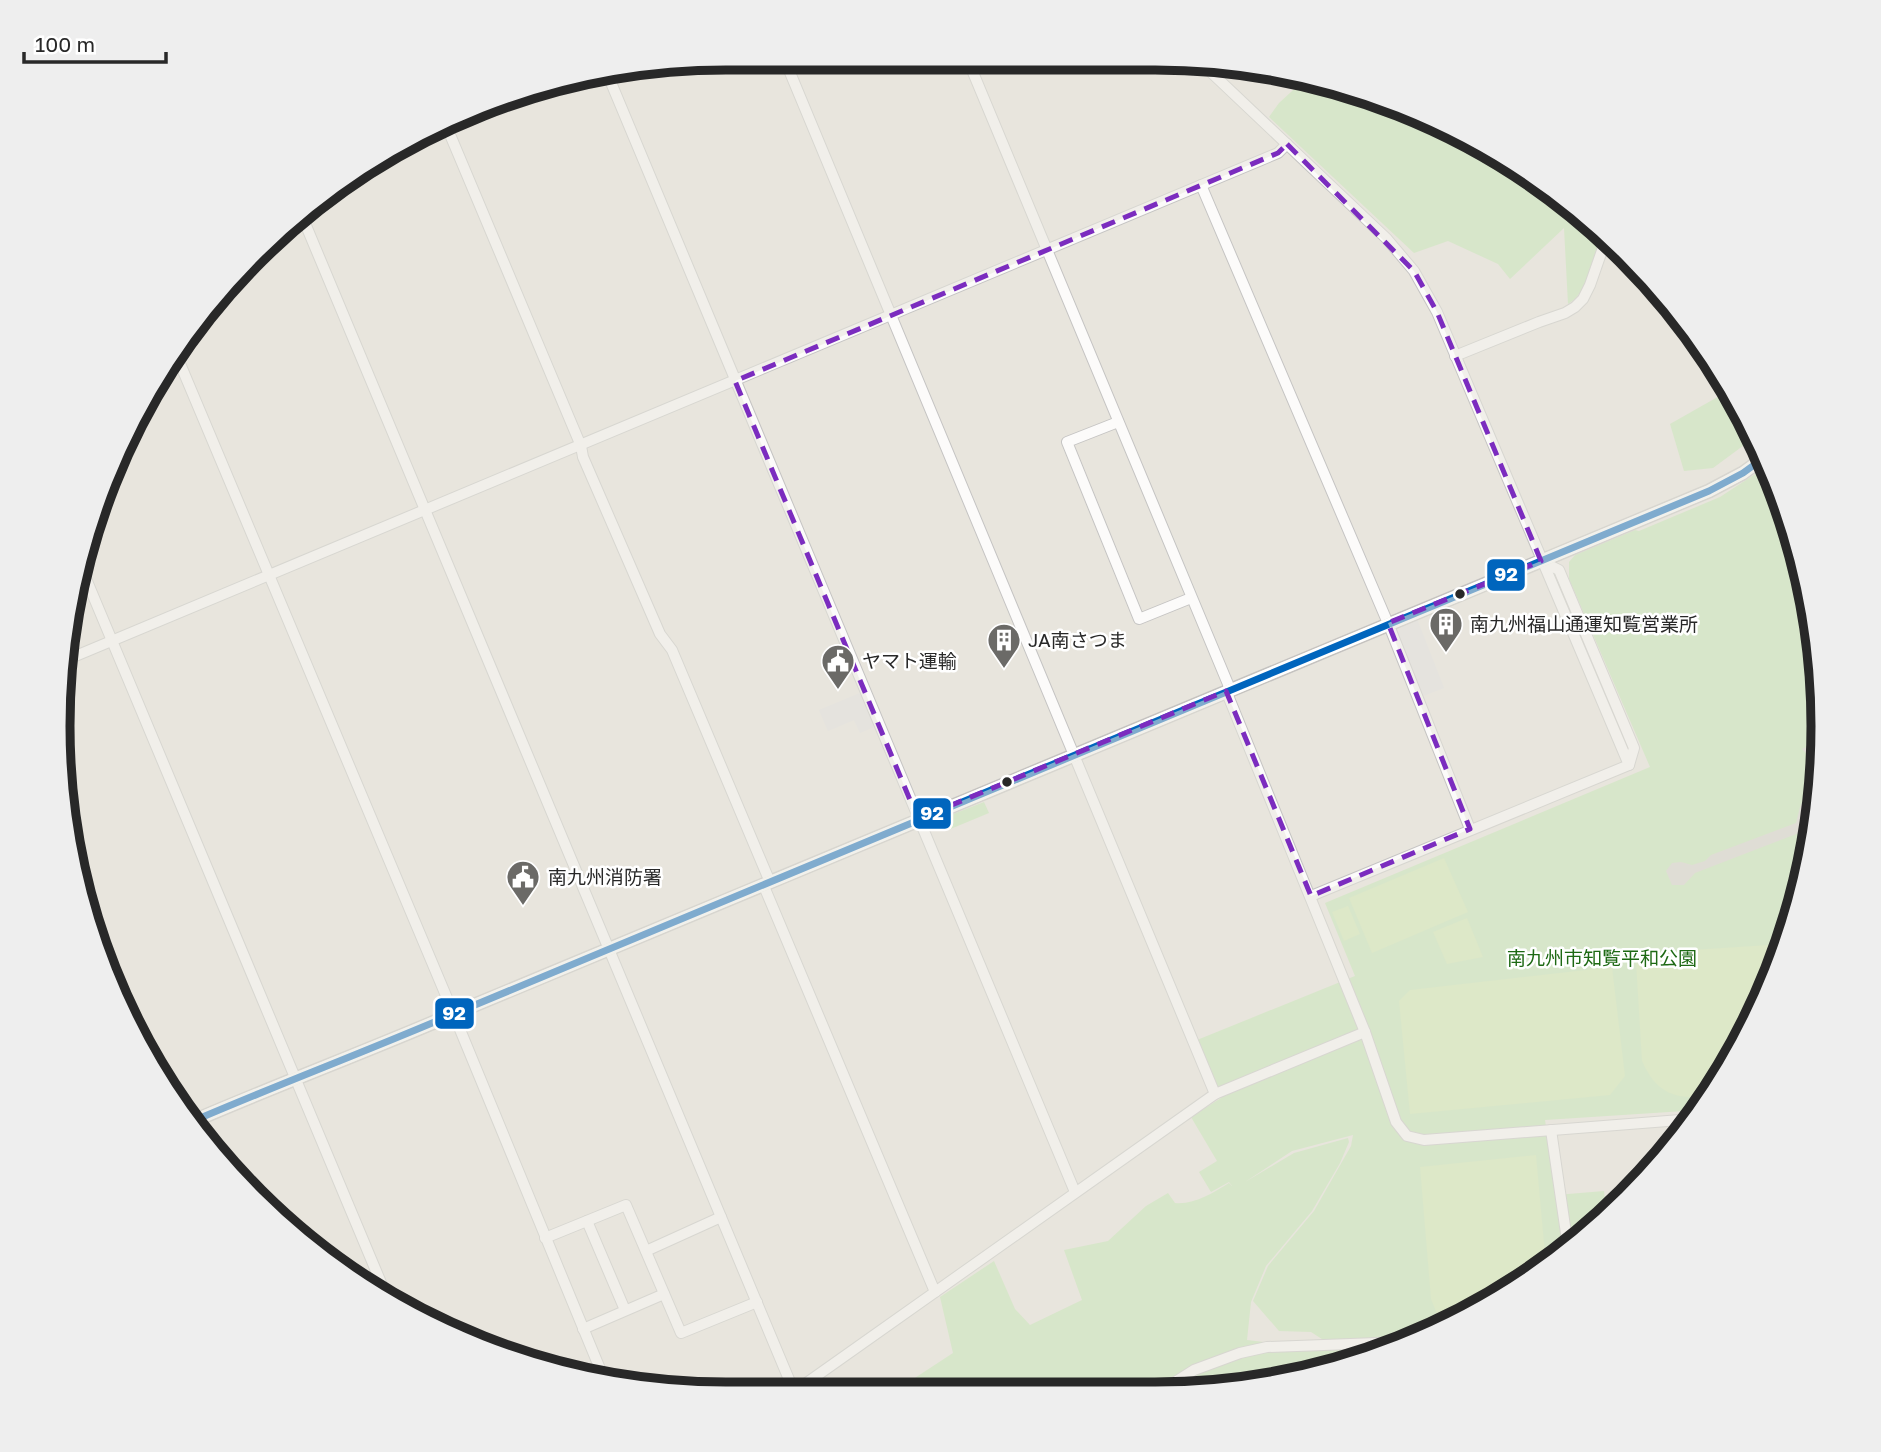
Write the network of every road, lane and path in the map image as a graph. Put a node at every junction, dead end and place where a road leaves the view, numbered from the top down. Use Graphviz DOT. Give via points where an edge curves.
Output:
graph roads {
  1 [pos="789,70"];
  2 [pos="972,70"];
  3 [pos="1211,73"];
  4 [pos="610,81"];
  5 [pos="449,132"];
  6 [pos="1287,144"];
  7 [pos="1201,185"];
  8 [pos="305,223"];
  9 [pos="1603,247"];
  10 [pos="1047,250"];
  11 [pos="892,317"];
  12 [pos="1455,356"];
  13 [pos="180,364"];
  14 [pos="736,382"];
  15 [pos="1118,422"];
  16 [pos="581,446"];
  17 [pos="1756,463"];
  18 [pos="426,510"];
  19 [pos="1541,561"];
  20 [pos="269,577"];
  21 [pos="87,581"];
  22 [pos="1191,598"];
  23 [pos="1387,623"];
  24 [pos="112,641"];
  25 [pos="74,657"];
  26 [pos="1228,690"];
  27 [pos="1073,753"];
  28 [pos="918,819"];
  29 [pos="1470,829"];
  30 [pos="767,883"];
  31 [pos="1311,896"];
  32 [pos="609,948"];
  33 [pos="454,1014"];
  34 [pos="1365,1032"];
  35 [pos="295,1077"];
  36 [pos="1215,1094"];
  37 [pos="201,1118"];
  38 [pos="1678,1120"];
  39 [pos="1551,1130"];
  40 [pos="1075,1192"];
  41 [pos="721,1217"];
  42 [pos="587,1221"];
  43 [pos="1566,1236"];
  44 [pos="545,1238"];
  45 [pos="646,1251"];
  46 [pos="381,1283"];
  47 [pos="935,1292"];
  48 [pos="664,1294"];
  49 [pos="757,1302"];
  50 [pos="625,1310"];
  51 [pos="583,1329"];
  52 [pos="1377,1343"];
  53 [pos="600,1369"];
  54 [pos="792,1382"];
  55 [pos="804,1382"];
  56 [pos="1176,1382"];
  1 -- 11 [label="street"];
  2 -- 10 [label="street"];
  3 -- 6 [label="street"];
  4 -- 14 [label="street"];
  5 -- 16 [label="street"];
  6 -- 7 [label="street" via="1278,153"];
  6 -- 12 [label="street" via="1401,255 1428,295"];
  7 -- 10 [label="street"];
  7 -- 23 [label="street"];
  8 -- 18 [label="street"];
  9 -- 12 [label="street" via="1590,285 1575,307"];
  10 -- 11 [label="street"];
  10 -- 15 [label="street"];
  11 -- 14 [label="street"];
  11 -- 27 [label="street"];
  12 -- 19 [label="street"];
  13 -- 20 [label="street"];
  14 -- 16 [label="street"];
  14 -- 28 [label="street"];
  15 -- 22 [label="street"];
  15 -- 22 [label="street" via="1067,442 1139,619"];
  16 -- 18 [label="street"];
  16 -- 30 [label="street" via="660,634 672,650"];
  17 -- 19 [label="main road" via="1709,491"];
  18 -- 20 [label="street"];
  18 -- 32 [label="street"];
  19 -- 23 [label="main road"];
  19 -- 29 [label="street" via="1559,570 1634,748 1629,765"];
  20 -- 24 [label="street"];
  20 -- 33 [label="street"];
  21 -- 24 [label="street"];
  22 -- 26 [label="street"];
  23 -- 26 [label="main road"];
  23 -- 29 [label="street"];
  24 -- 25 [label="street"];
  24 -- 35 [label="street"];
  26 -- 27 [label="main road"];
  26 -- 31 [label="street"];
  27 -- 28 [label="main road"];
  27 -- 36 [label="street"];
  28 -- 30 [label="main road"];
  28 -- 40 [label="street"];
  29 -- 31 [label="street"];
  30 -- 32 [label="main road"];
  30 -- 47 [label="street"];
  31 -- 34 [label="street"];
  32 -- 33 [label="main road"];
  32 -- 41 [label="street"];
  33 -- 35 [label="main road"];
  33 -- 44 [label="street"];
  34 -- 36 [label="street"];
  34 -- 39 [label="street" via="1396,1122 1407,1136 1424,1140"];
  35 -- 37 [label="main road"];
  35 -- 46 [label="street"];
  36 -- 40 [label="street"];
  38 -- 39 [label="street"];
  39 -- 43 [label="street"];
  40 -- 47 [label="street"];
  41 -- 45 [label="street"];
  41 -- 49 [label="street"];
  42 -- 44 [label="street"];
  42 -- 45 [label="street" via="626,1205"];
  42 -- 50 [label="street"];
  44 -- 51 [label="street"];
  45 -- 48 [label="street"];
  47 -- 55 [label="street"];
  48 -- 49 [label="street" via="681,1333"];
  48 -- 50 [label="street"];
  49 -- 54 [label="street"];
  50 -- 51 [label="street"];
  51 -- 53 [label="street"];
  52 -- 56 [label="street" via="1267,1347 1194,1370"];
}
